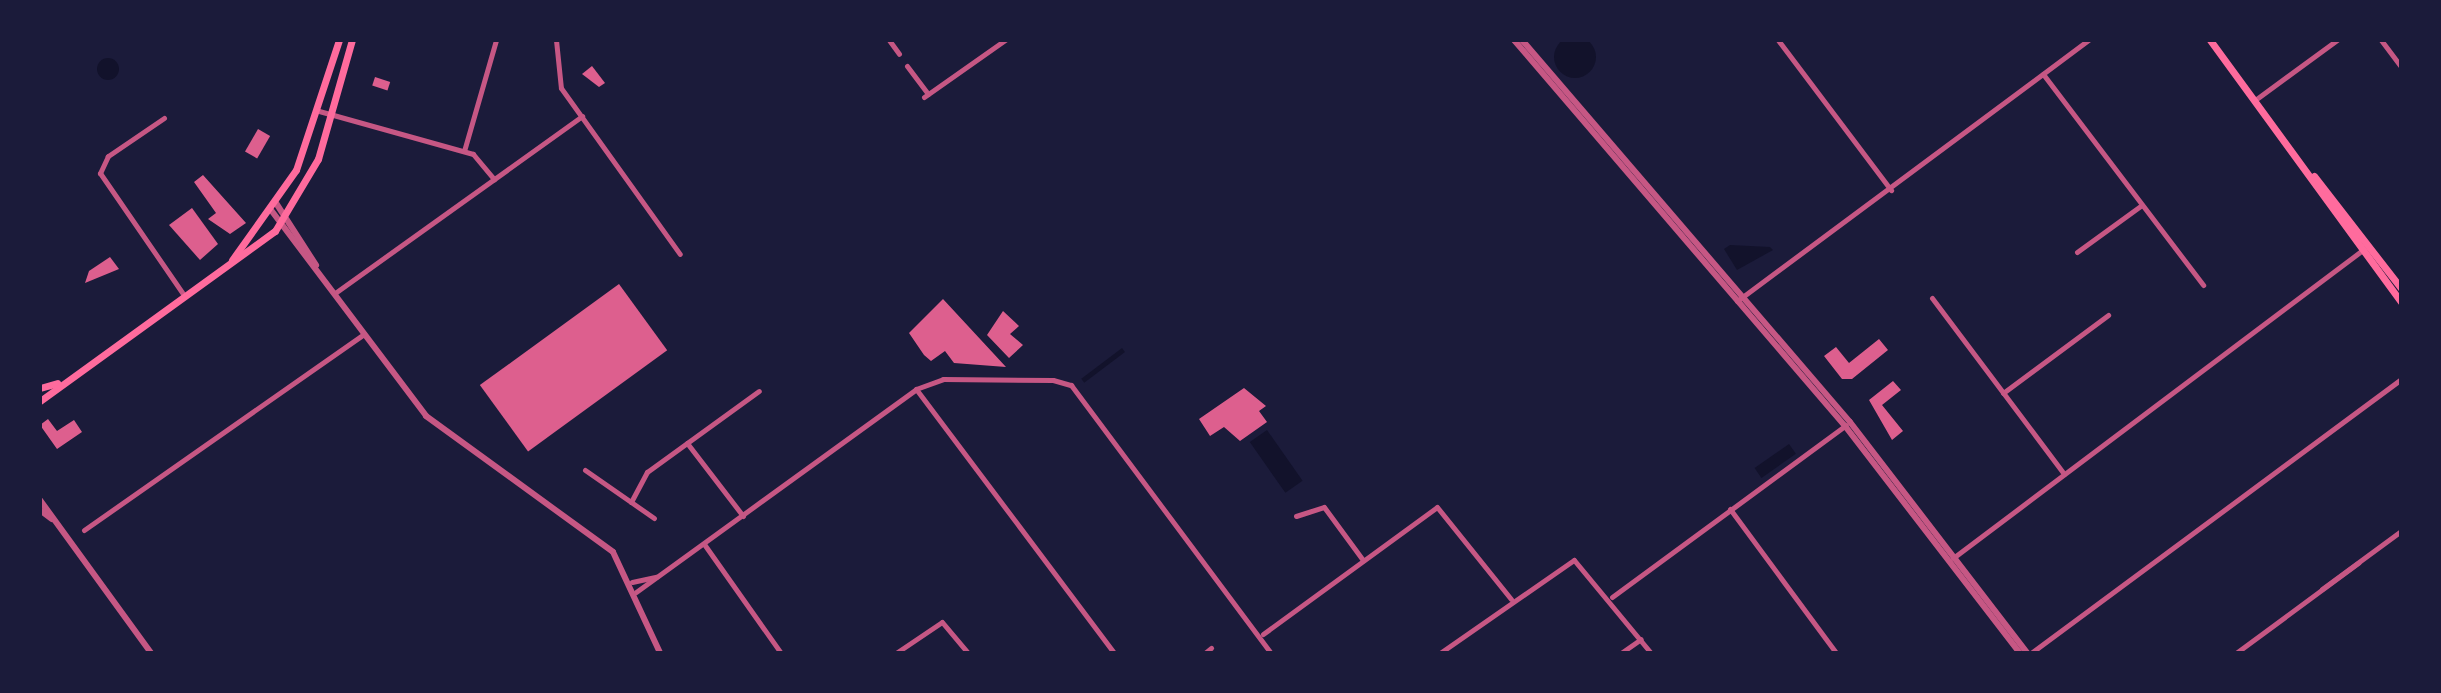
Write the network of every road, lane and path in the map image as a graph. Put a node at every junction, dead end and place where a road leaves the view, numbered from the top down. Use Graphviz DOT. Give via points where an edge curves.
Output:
graph roads {
  1 [pos="339,40"];
  2 [pos="352,40"];
  3 [pos="496,40"];
  4 [pos="556,40"];
  5 [pos="889,40"];
  6 [pos="1005,40"];
  7 [pos="1514,40"];
  8 [pos="1522,40"];
  9 [pos="1778,40"];
  10 [pos="2089,40"];
  11 [pos="2210,40"];
  12 [pos="2337,40"];
  13 [pos="2381,40"];
  14 [pos="899,54"];
  15 [pos="907,66"];
  16 [pos="2401,67"];
  17 [pos="2043,74"];
  18 [pos="2255,100"];
  19 [pos="319,111"];
  20 [pos="330,115"];
  21 [pos="582,116"];
  22 [pos="164,118"];
  23 [pos="464,151"];
  24 [pos="494,179"];
  25 [pos="1891,190"];
  26 [pos="2142,205"];
  27 [pos="274,207"];
  28 [pos="284,220"];
  29 [pos="2365,248"];
  30 [pos="2077,252"];
  31 [pos="680,254"];
  32 [pos="230,262"];
  33 [pos="2203,285"];
  34 [pos="2401,288"];
  35 [pos="335,293"];
  36 [pos="184,295"];
  37 [pos="1932,298"];
  38 [pos="1739,299"];
  39 [pos="2400,300"];
  40 [pos="2108,315"];
  41 [pos="364,334"];
  42 [pos="2401,379"];
  43 [pos="59,382"];
  44 [pos="40,388"];
  45 [pos="916,389"];
  46 [pos="759,391"];
  47 [pos="2003,393"];
  48 [pos="40,401"];
  49 [pos="1848,424"];
  50 [pos="687,443"];
  51 [pos="585,470"];
  52 [pos="2064,474"];
  53 [pos="40,500"];
  54 [pos="631,502"];
  55 [pos="1730,509"];
  56 [pos="40,510"];
  57 [pos="743,516"];
  58 [pos="1296,516"];
  59 [pos="654,518"];
  60 [pos="52,519"];
  61 [pos="84,530"];
  62 [pos="2401,531"];
  63 [pos="704,544"];
  64 [pos="1363,560"];
  65 [pos="1951,560"];
  66 [pos="657,577"];
  67 [pos="632,582"];
  68 [pos="636,592"];
  69 [pos="1612,597"];
  70 [pos="1511,599"];
  71 [pos="1263,635"];
  72 [pos="1641,639"];
  73 [pos="1211,648"];
  74 [pos="151,653"];
  75 [pos="660,653"];
  76 [pos="781,653"];
  77 [pos="896,653"];
  78 [pos="968,653"];
  79 [pos="1114,653"];
  80 [pos="1205,653"];
  81 [pos="1271,653"];
  82 [pos="1440,653"];
  83 [pos="1621,653"];
  84 [pos="1651,653"];
  85 [pos="1836,653"];
  86 [pos="2020,653"];
  87 [pos="2029,653"];
  88 [pos="2236,653"];
  1 -- 19 [label="main road"];
  2 -- 20 [label="main road"];
  3 -- 23 [label="street"];
  4 -- 21 [label="street" via="561,88"];
  5 -- 14 [label="street"];
  6 -- 15 [label="street" via="926,96"];
  7 -- 38 [label="street"];
  8 -- 38 [label="street"];
  9 -- 25 [label="street"];
  10 -- 17 [label="street"];
  11 -- 18 [label="main road"];
  12 -- 18 [label="street"];
  13 -- 16 [label="street"];
  17 -- 25 [label="street"];
  17 -- 26 [label="street"];
  18 -- 29 [label="main road"];
  19 -- 20 [label="street"];
  19 -- 27 [label="main road"];
  20 -- 23 [label="street"];
  20 -- 28 [label="main road" via="311,174"];
  21 -- 24 [label="street"];
  21 -- 31 [label="street"];
  22 -- 36 [label="street" via="108,156 100,173"];
  23 -- 24 [label="street"];
  24 -- 35 [label="street"];
  25 -- 38 [label="street"];
  26 -- 30 [label="street"];
  26 -- 33 [label="street"];
  27 -- 28 [label="street"];
  27 -- 32 [label="main road"];
  28 -- 32 [label="main road"];
  28 -- 35 [label="street"];
  29 -- 34 [label="main road"];
  29 -- 39 [label="main road"];
  29 -- 52 [label="street"];
  32 -- 36 [label="main road"];
  35 -- 41 [label="street"];
  36 -- 43 [label="main road"];
  37 -- 47 [label="street"];
  38 -- 49 [label="street"];
  40 -- 47 [label="street"];
  41 -- 61 [label="street"];
  41 -- 67 [label="street" via="426,416 579,521"];
  42 -- 87 [label="street"];
  43 -- 44 [label="main road"];
  43 -- 48 [label="main road"];
  45 -- 57 [label="street"];
  45 -- 71 [label="street" via="943,379 1053,380 1078,394"];
  45 -- 79 [label="street"];
  46 -- 50 [label="street"];
  47 -- 52 [label="street"];
  49 -- 55 [label="street"];
  49 -- 65 [label="street"];
  50 -- 54 [label="street" via="647,472"];
  50 -- 57 [label="street"];
  51 -- 54 [label="street"];
  52 -- 65 [label="street"];
  53 -- 60 [label="street"];
  54 -- 59 [label="street"];
  55 -- 69 [label="street"];
  55 -- 85 [label="street"];
  56 -- 60 [label="street"];
  57 -- 63 [label="street"];
  58 -- 64 [label="street" via="1324,507"];
  60 -- 74 [label="street"];
  62 -- 88 [label="street"];
  63 -- 66 [label="street"];
  63 -- 76 [label="street"];
  64 -- 70 [label="street" via="1440,507"];
  64 -- 71 [label="street"];
  65 -- 86 [label="street"];
  65 -- 87 [label="street"];
  66 -- 67 [label="street"];
  66 -- 68 [label="street"];
  67 -- 68 [label="street"];
  68 -- 75 [label="street"];
  69 -- 70 [label="street" via="1583,564 1563,562"];
  69 -- 72 [label="street"];
  70 -- 82 [label="street"];
  71 -- 81 [label="street"];
  72 -- 83 [label="street"];
  72 -- 84 [label="street"];
  73 -- 80 [label="street"];
  77 -- 78 [label="street" via="942,622"];
}
